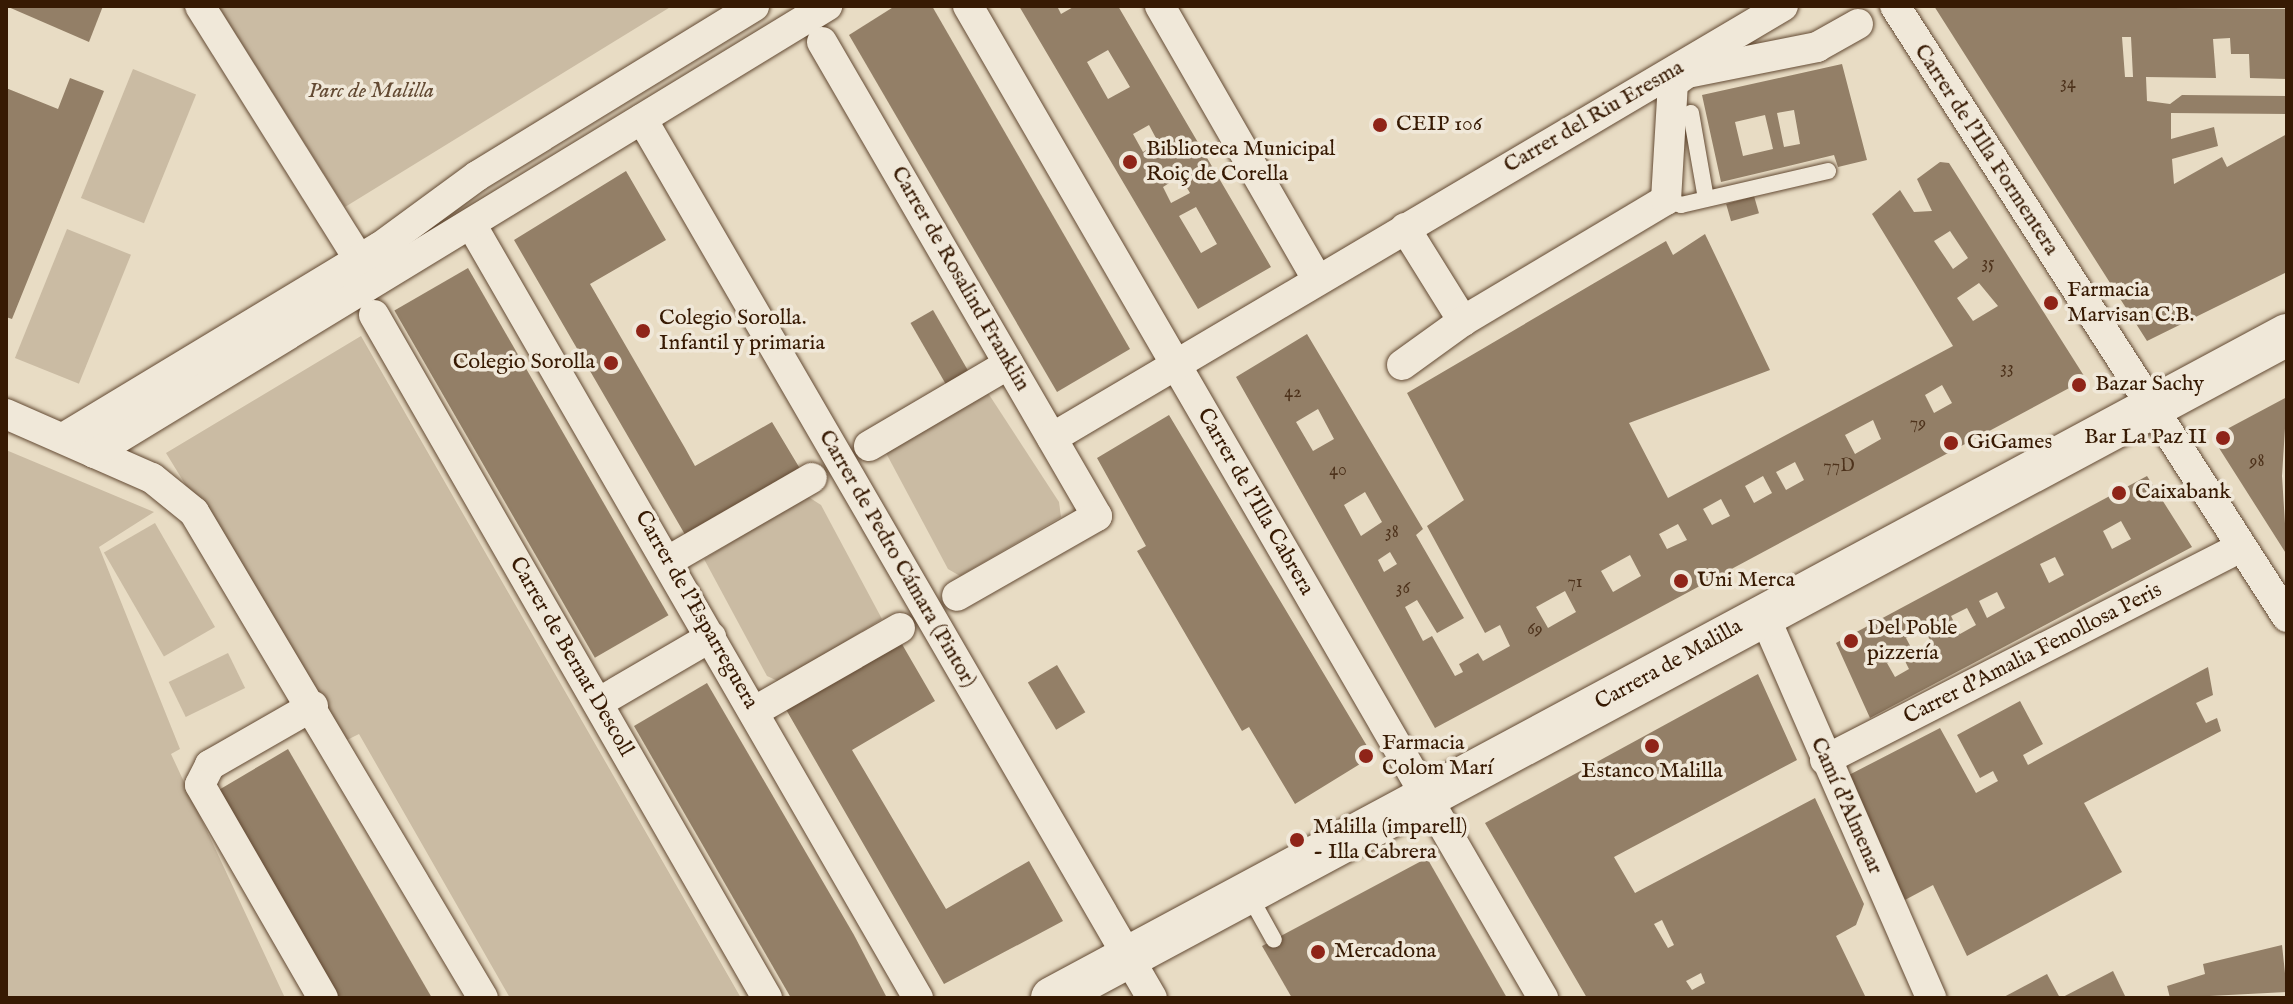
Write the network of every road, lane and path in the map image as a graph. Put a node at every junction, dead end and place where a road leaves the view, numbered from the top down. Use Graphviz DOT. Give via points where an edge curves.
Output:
graph roads {
  1 [pos="200,6"];
  2 [pos="754,6"];
  3 [pos="827,6"];
  4 [pos="968,6"];
  5 [pos="988,6"];
  6 [pos="1160,6"];
  7 [pos="1783,6"];
  8 [pos="1895,6"];
  9 [pos="1858,24"];
  10 [pos="822,42"];
  11 [pos="1691,113"];
  12 [pos="642,119"];
  13 [pos="1828,171"];
  14 [pos="1706,199"];
  15 [pos="1666,200"];
  16 [pos="471,224"];
  17 [pos="1405,228"];
  18 [pos="359,259"];
  19 [pos="1317,279"];
  20 [pos="374,315"];
  21 [pos="1463,321"];
  22 [pos="2287,335"];
  23 [pos="1183,361"];
  24 [pos="1009,364"];
  25 [pos="1402,365"];
  26 [pos="2151,407"];
  27 [pos="6,414"];
  28 [pos="103,420"];
  29 [pos="63,438"];
  30 [pos="1052,438"];
  31 [pos="869,446"];
  32 [pos="94,453"];
  33 [pos="812,478"];
  34 [pos="2241,547"];
  35 [pos="668,561"];
  36 [pos="957,596"];
  37 [pos="1763,613"];
  38 [pos="2287,617"];
  39 [pos="900,628"];
  40 [pos="711,637"];
  41 [pos="598,703"];
  42 [pos="313,706"];
  43 [pos="755,711"];
  44 [pos="1825,760"];
  45 [pos="1434,794"];
  46 [pos="1249,895"];
  47 [pos="1274,940"];
  48 [pos="1129,958"];
  49 [pos="323,998"];
  50 [pos="483,998"];
  51 [pos="767,998"];
  52 [pos="918,998"];
  53 [pos="1052,998"];
  54 [pos="1152,998"];
  55 [pos="1543,998"];
  56 [pos="1562,998"];
  57 [pos="1931,998"];
  1 -- 18 [label="street"];
  2 -- 18 [label="street" via="477,176"];
  3 -- 12 [label="street"];
  4 -- 23 [label="street, Carrer de l'Illa Cabrera"];
  5 -- 23 [label="street, Carrer de l'Illa Cabrera"];
  6 -- 19 [label="street"];
  7 -- 17 [label="street, Carrer del Riu Eresma"];
  8 -- 26 [label="street, Carrer de l'Illa Formentera"];
  9 -- 15 [label="street, Carrer del Riu Eresma" via="1817,47 1687,73 1673,83"];
  10 -- 24 [label="street, Carrer de Rosalind Franklin"];
  11 -- 14 [label="lane"];
  12 -- 16 [label="street"];
  12 -- 48 [label="street, Carrer de Pedro Cámara (Pintor)"];
  13 -- 14 [label="lane"];
  14 -- 15 [label="lane"];
  15 -- 21 [label="street"];
  16 -- 32 [label="street"];
  16 -- 35 [label="street, Carrer de l'Esparreguera"];
  17 -- 19 [label="street, Carrer del Riu Eresma"];
  17 -- 21 [label="street"];
  18 -- 28 [label="street"];
  19 -- 23 [label="street, Carrer del Riu Eresma"];
  20 -- 41 [label="street, Carrer de Bernat Descoll"];
  21 -- 25 [label="street"];
  22 -- 26 [label="street, Carrera de Malilla"];
  23 -- 30 [label="street, Carrer del Riu Eresma"];
  23 -- 45 [label="street, Carrer de l'Illa Cabrera"];
  24 -- 30 [label="street, Carrer de Rosalind Franklin"];
  24 -- 31 [label="street"];
  26 -- 34 [label="street, Carrer de l'Illa Formentera"];
  26 -- 37 [label="street, Carrera de Malilla"];
  27 -- 29 [label="street"];
  28 -- 29 [label="street"];
  28 -- 32 [label="street"];
  29 -- 32 [label="street"];
  30 -- 36 [label="street, Carrer de Rosalind Franklin" via="1097,516"];
  32 -- 42 [label="street" via="152,478 194,512"];
  33 -- 35 [label="street"];
  34 -- 38 [label="street, Carrer de l'Illa Formentera"];
  34 -- 44 [label="street, Carrer d'Amalia Fenollosa Peris"];
  35 -- 40 [label="street, Carrer de l'Esparreguera"];
  37 -- 44 [label="street, Camí d'Almenar"];
  37 -- 45 [label="street, Carrera de Malilla"];
  39 -- 43 [label="street"];
  40 -- 41 [label="street"];
  40 -- 43 [label="street, Carrer de l'Esparreguera"];
  41 -- 51 [label="street, Carrer de Bernat Descoll"];
  42 -- 49 [label="street" via="210,765 200,785"];
  42 -- 50 [label="street"];
  43 -- 52 [label="street, Carrer de l'Esparreguera"];
  44 -- 57 [label="street, Camí d'Almenar"];
  45 -- 46 [label="street, Carrera de Malilla"];
  45 -- 55 [label="street, Carrer de l'Illa Cabrera"];
  45 -- 56 [label="street, Carrer de l'Illa Cabrera"];
  46 -- 47 [label="lane"];
  46 -- 48 [label="street, Carrera de Malilla"];
  48 -- 53 [label="street, Carrera de Malilla"];
  48 -- 54 [label="street, Carrer de Pedro Cámara (Pintor)"];
}
